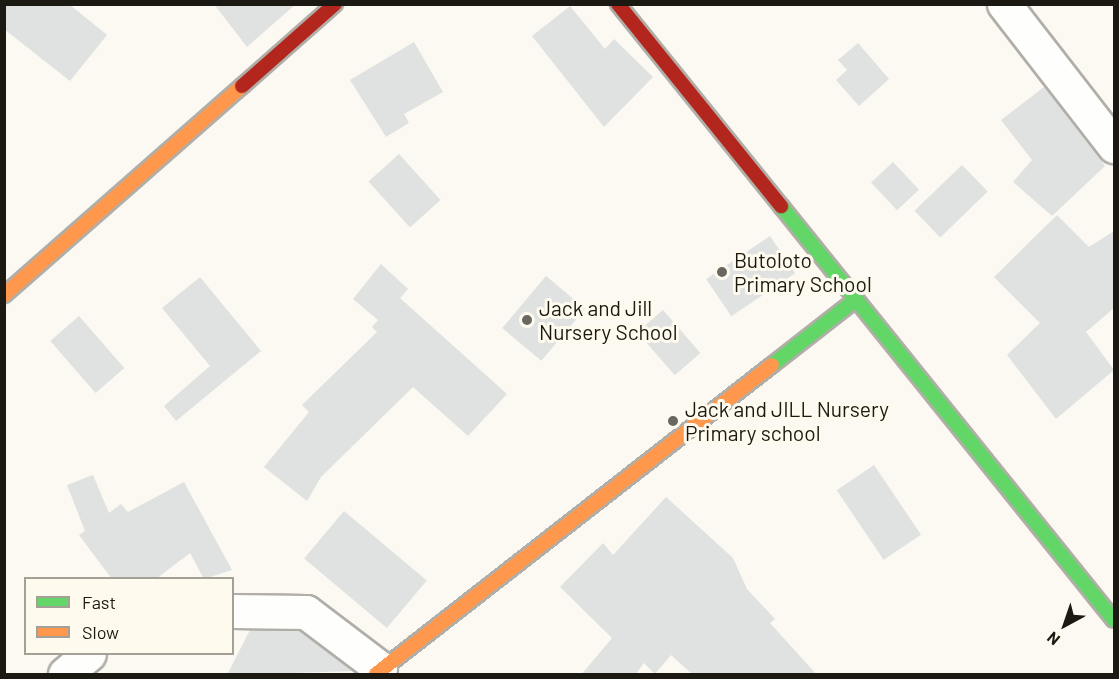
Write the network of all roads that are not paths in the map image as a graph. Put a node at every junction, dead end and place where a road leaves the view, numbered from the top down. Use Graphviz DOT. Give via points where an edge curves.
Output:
graph roads {
  1 [pos="335,4"];
  2 [pos="618,4"];
  3 [pos="1004,4"];
  4 [pos="1114,146"];
  5 [pos="4,295"];
  6 [pos="854,301"];
  7 [pos="234,611"];
  8 [pos="1114,620"];
  9 [pos="88,655"];
  10 [pos="378,671"];
  11 [pos="65,675"];
  1 -- 5 [label="street"];
  2 -- 6 [label="street"];
  3 -- 4 [label="street"];
  6 -- 8 [label="street"];
  6 -- 10 [label="street"];
  7 -- 10 [label="street" via="258,607 306,612"];
  9 -- 11 [label="street"];
}
